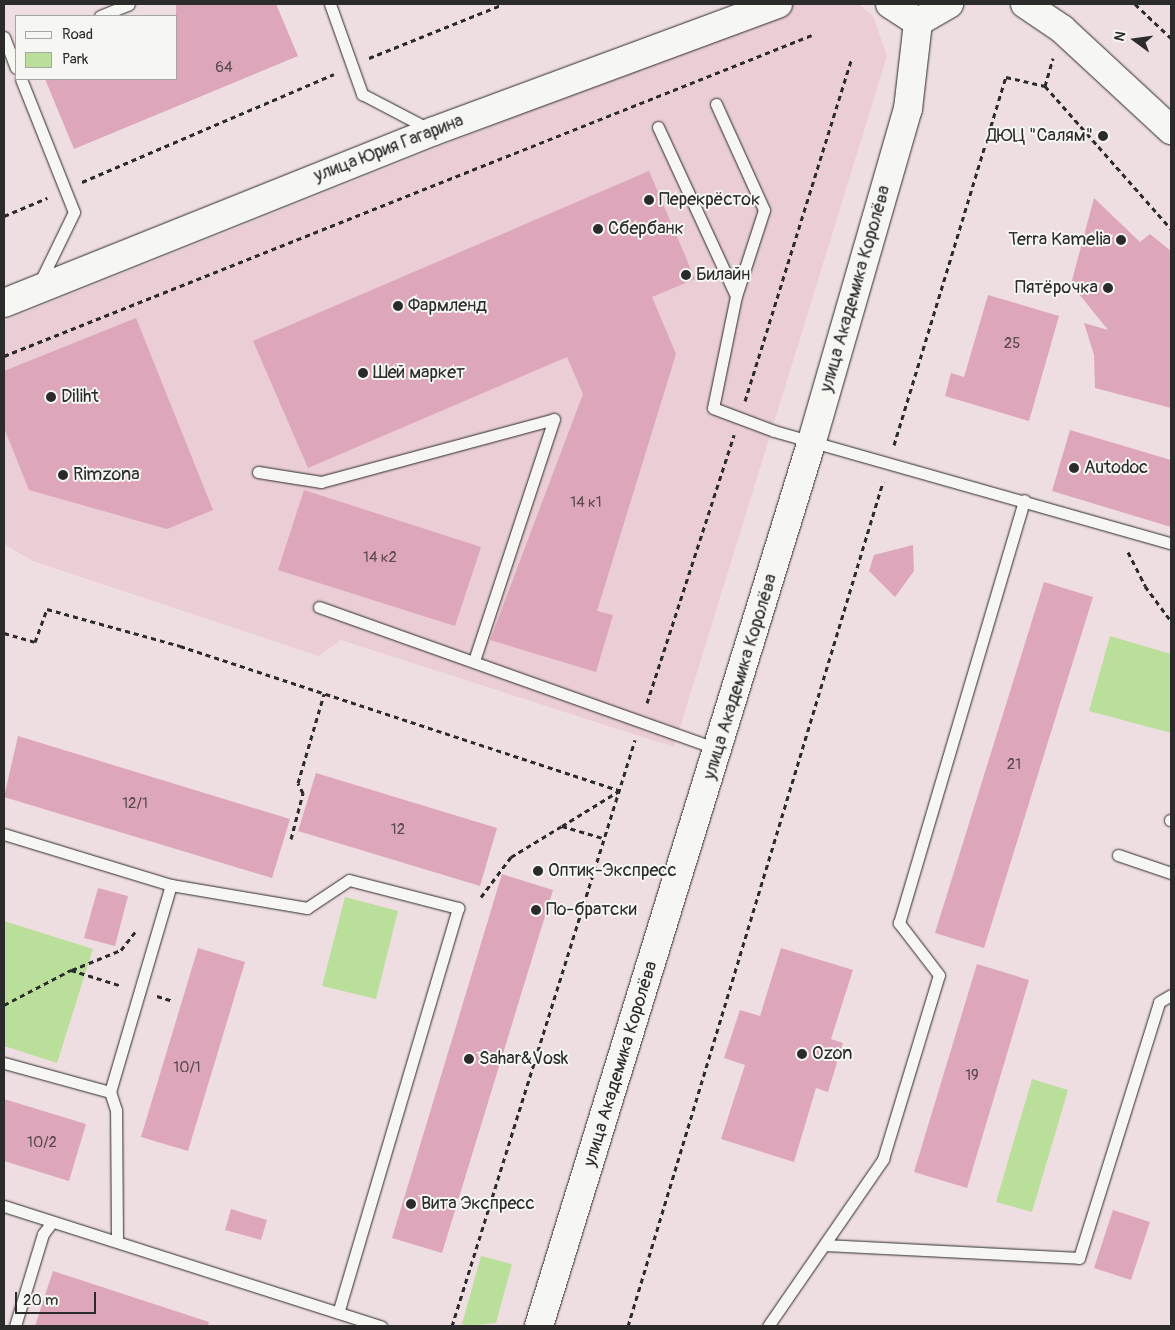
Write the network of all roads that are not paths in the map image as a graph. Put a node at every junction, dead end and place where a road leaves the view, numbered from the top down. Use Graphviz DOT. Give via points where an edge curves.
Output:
graph roads {
  1 [pos="129,4"];
  2 [pos="333,4"];
  3 [pos="778,4"];
  4 [pos="890,4"];
  5 [pos="948,4"];
  6 [pos="1025,4"];
  7 [pos="102,15"];
  8 [pos="918,22"];
  9 [pos="4,37"];
  10 [pos="14,55"];
  11 [pos="21,80"];
  12 [pos="716,104"];
  13 [pos="658,127"];
  14 [pos="1171,130"];
  15 [pos="434,131"];
  16 [pos="36,289"];
  17 [pos="736,296"];
  18 [pos="4,303"];
  19 [pos="812,441"];
  20 [pos="258,472"];
  21 [pos="1024,500"];
  22 [pos="1171,543"];
  23 [pos="319,607"];
  24 [pos="474,660"];
  25 [pos="720,750"];
  26 [pos="4,834"];
  27 [pos="1118,855"];
  28 [pos="1171,873"];
  29 [pos="171,885"];
  30 [pos="1171,995"];
  31 [pos="4,1064"];
  32 [pos="110,1092"];
  33 [pos="4,1206"];
  34 [pos="52,1222"];
  35 [pos="116,1241"];
  36 [pos="824,1245"];
  37 [pos="338,1313"];
  38 [pos="546,1324"];
  39 [pos="15,1326"];
  40 [pos="381,1326"];
  41 [pos="768,1326"];
  1 -- 7 [label="lane"];
  2 -- 15 [label="lane" via="362,94"];
  3 -- 15 [label="street, улица Юрия Гагарина"];
  4 -- 8 [label="street"];
  5 -- 8 [label="street"];
  6 -- 14 [label="street" via="1062,29"];
  8 -- 19 [label="street, улица Академика Королёва" via="908,109"];
  9 -- 10 [label="lane"];
  11 -- 16 [label="lane" via="74,212"];
  12 -- 17 [label="lane" via="764,210"];
  13 -- 17 [label="lane"];
  15 -- 16 [label="street, улица Юрия Гагарина"];
  16 -- 18 [label="street, улица Юрия Гагарина"];
  17 -- 19 [label="lane" via="713,408"];
  19 -- 21 [label="lane"];
  19 -- 25 [label="street, улица Академика Королёва"];
  20 -- 24 [label="lane" via="321,482 554,419"];
  21 -- 22 [label="lane"];
  21 -- 36 [label="lane" via="899,923 939,975 882,1159"];
  23 -- 24 [label="lane"];
  24 -- 25 [label="lane"];
  25 -- 38 [label="street, улица Академика Королёва"];
  26 -- 29 [label="lane"];
  27 -- 28 [label="lane"];
  29 -- 32 [label="lane"];
  29 -- 37 [label="lane" via="307,908 349,880 458,908"];
  30 -- 36 [label="lane" via="1160,1002 1080,1258"];
  31 -- 32 [label="lane"];
  32 -- 35 [label="lane" via="116,1110"];
  33 -- 34 [label="lane"];
  34 -- 35 [label="lane"];
  34 -- 39 [label="lane" via="43,1234"];
  35 -- 37 [label="lane"];
  36 -- 41 [label="lane"];
  37 -- 40 [label="lane"];
}
